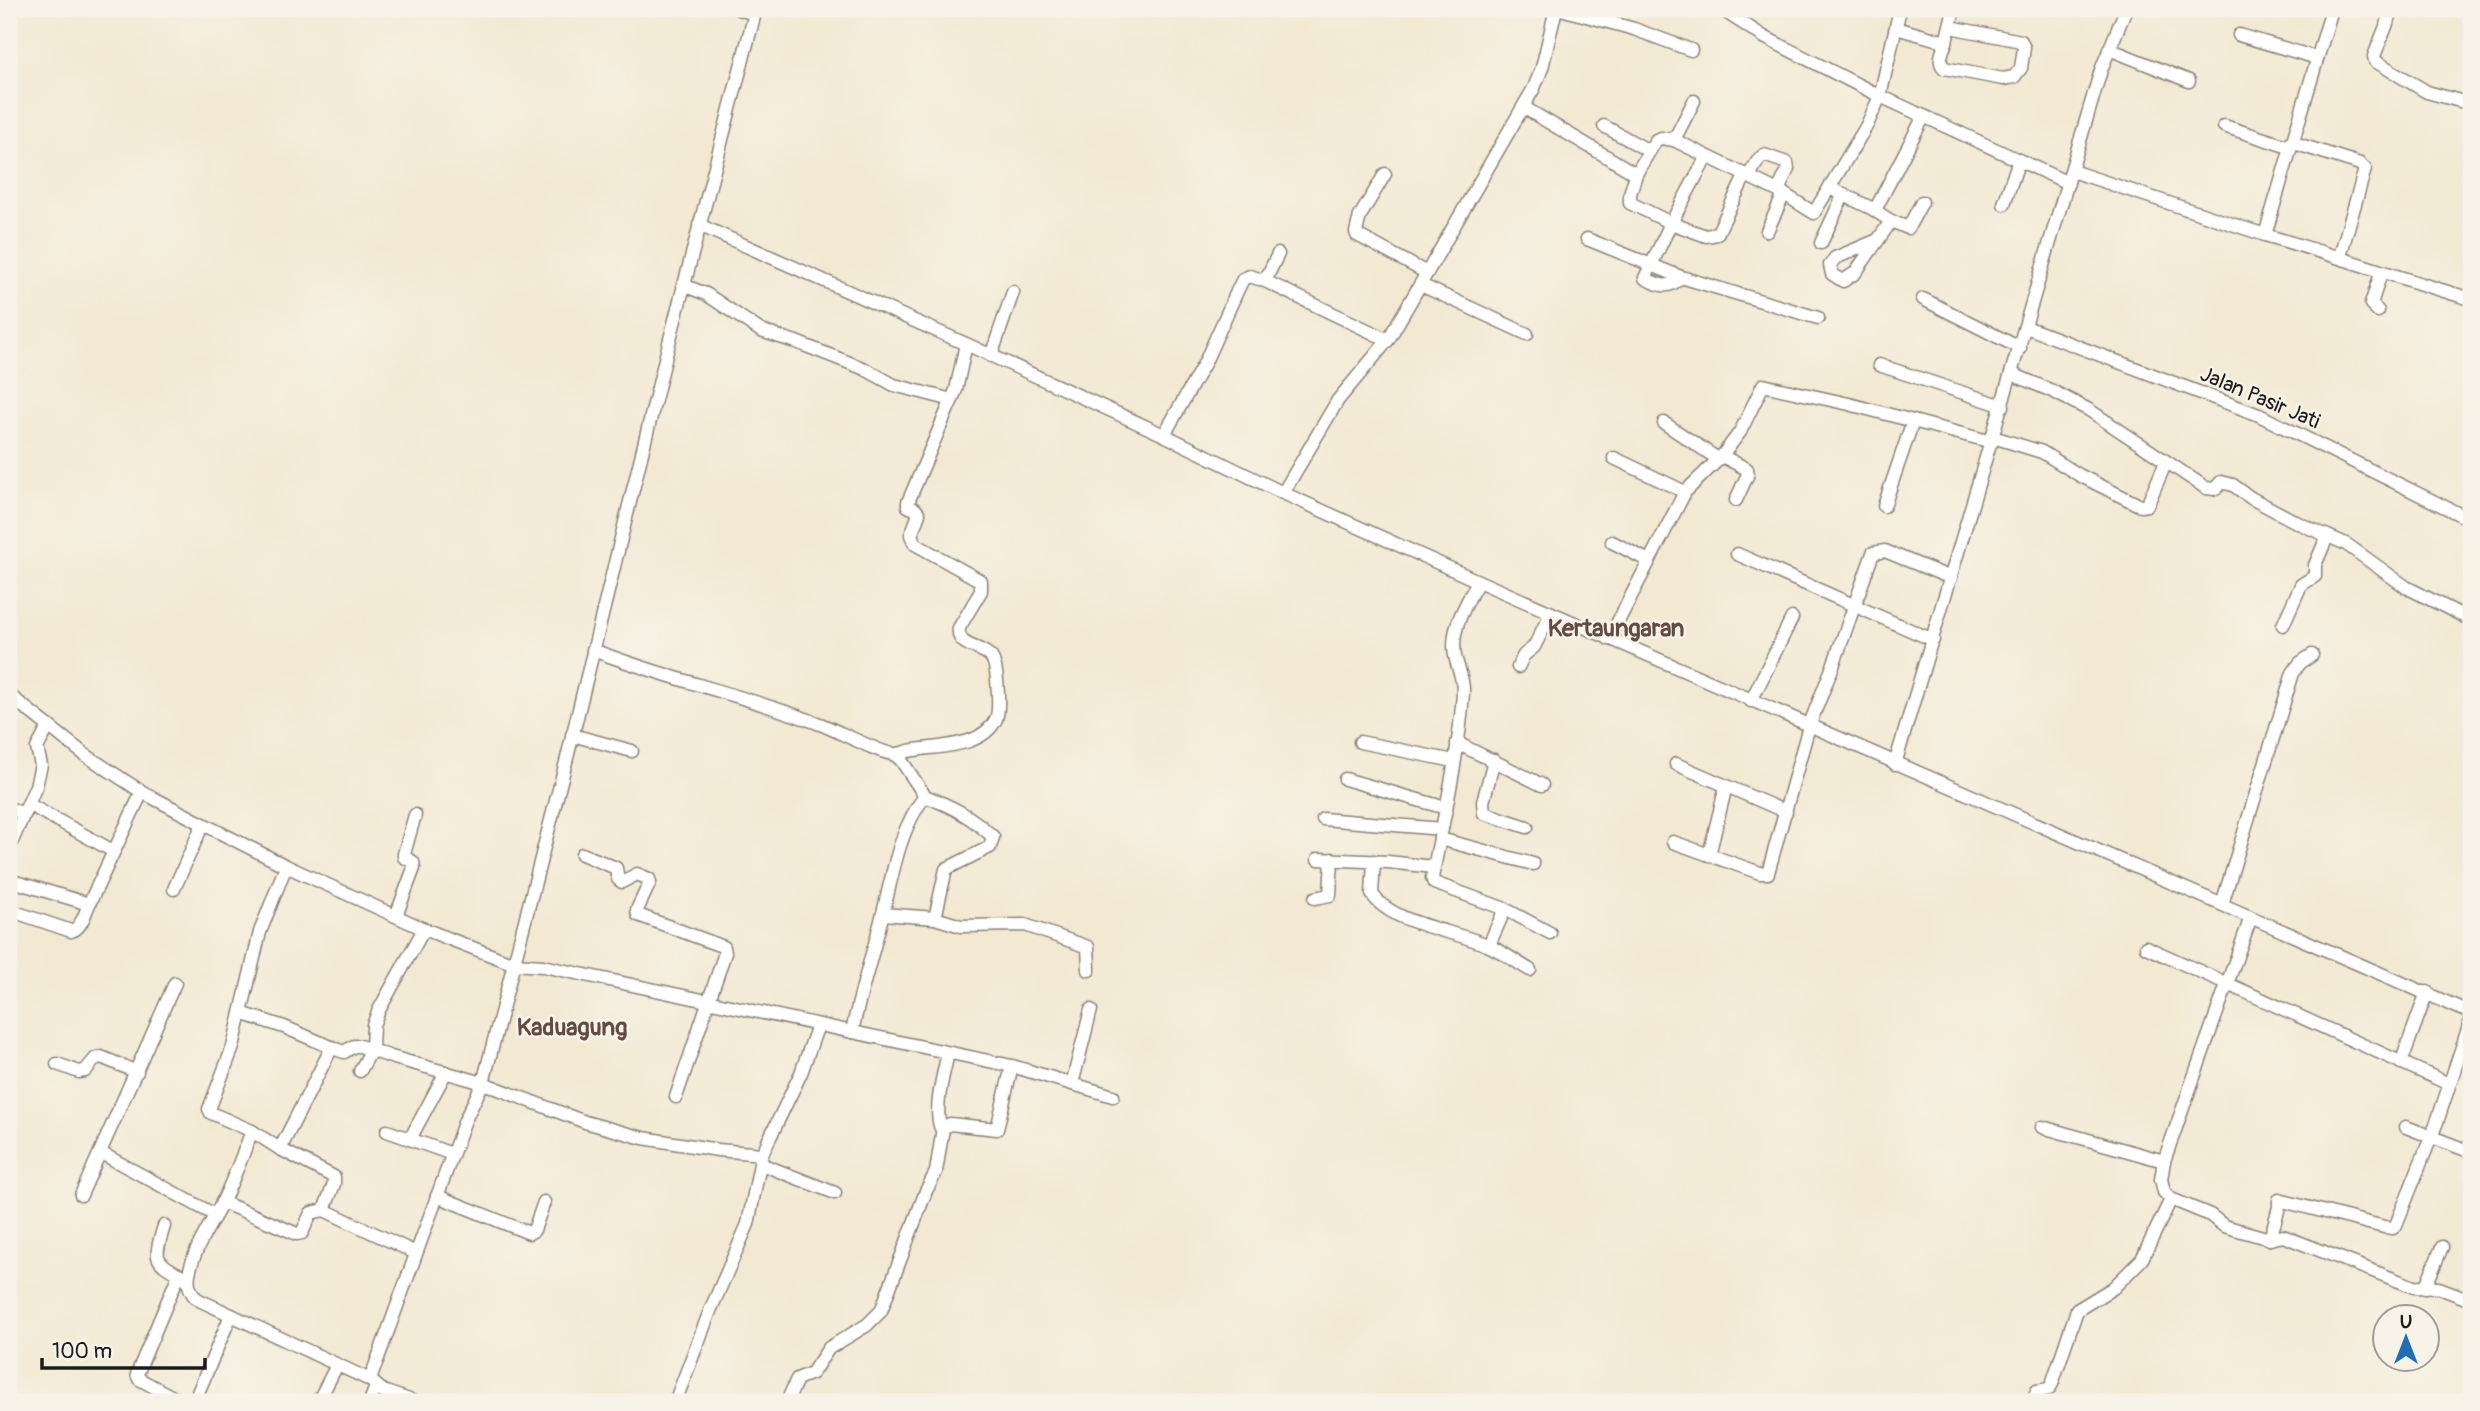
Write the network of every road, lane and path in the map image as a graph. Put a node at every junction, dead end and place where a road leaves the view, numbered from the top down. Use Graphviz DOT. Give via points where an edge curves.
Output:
graph roads {
  1 [pos="739,9"];
  2 [pos="1556,9"];
  3 [pos="1561,9"];
  4 [pos="1721,9"];
  5 [pos="1900,9"];
  6 [pos="1954,9"];
  7 [pos="2126,9"];
  8 [pos="2332,9"];
  9 [pos="2393,9"];
  10 [pos="755,12"];
  11 [pos="1950,27"];
  12 [pos="1896,28"];
  13 [pos="2239,35"];
  14 [pos="1946,42"];
  15 [pos="2109,49"];
  16 [pos="1691,50"];
  17 [pos="2317,58"];
  18 [pos="2189,80"];
  19 [pos="1880,96"];
  20 [pos="1694,101"];
  21 [pos="2471,104"];
  22 [pos="1523,107"];
  23 [pos="1924,116"];
  24 [pos="1604,126"];
  25 [pos="2224,126"];
  26 [pos="1674,141"];
  27 [pos="2290,145"];
  28 [pos="1649,151"];
  29 [pos="1706,158"];
  30 [pos="2019,160"];
  31 [pos="1385,174"];
  32 [pos="1636,174"];
  33 [pos="1746,177"];
  34 [pos="2070,177"];
  35 [pos="1830,188"];
  36 [pos="1781,192"];
  37 [pos="1844,194"];
  38 [pos="1923,202"];
  39 [pos="2004,204"];
  40 [pos="1875,210"];
  41 [pos="1814,213"];
  42 [pos="1891,221"];
  43 [pos="1671,223"];
  44 [pos="1831,223"];
  45 [pos="699,225"];
  46 [pos="1767,232"];
  47 [pos="2265,234"];
  48 [pos="1587,239"];
  49 [pos="1878,240"];
  50 [pos="1821,243"];
  51 [pos="1278,254"];
  52 [pos="2340,256"];
  53 [pos="1427,273"];
  54 [pos="2381,273"];
  55 [pos="1646,277"];
  56 [pos="1265,281"];
  57 [pos="683,285"];
  58 [pos="1421,285"];
  59 [pos="1013,292"];
  60 [pos="1923,299"];
  61 [pos="2471,299"];
  62 [pos="2378,311"];
  63 [pos="1818,318"];
  64 [pos="2026,327"];
  65 [pos="1527,334"];
  66 [pos="1388,341"];
  67 [pos="966,344"];
  68 [pos="2020,348"];
  69 [pos="991,356"];
  70 [pos="1879,365"];
  71 [pos="2012,374"];
  72 [pos="952,400"];
  73 [pos="2003,406"];
  74 [pos="1913,421"];
  75 [pos="1664,423"];
  76 [pos="1164,435"];
  77 [pos="1992,440"];
  78 [pos="1720,457"];
  79 [pos="1614,458"];
  80 [pos="2166,462"];
  81 [pos="1685,492"];
  82 [pos="1283,493"];
  83 [pos="1735,500"];
  84 [pos="1884,506"];
  85 [pos="2471,520"];
  86 [pos="2327,537"];
  87 [pos="1612,542"];
  88 [pos="1737,554"];
  89 [pos="1648,561"];
  90 [pos="1951,578"];
  91 [pos="1478,581"];
  92 [pos="1854,607"];
  93 [pos="1551,613"];
  94 [pos="1792,618"];
  95 [pos="2471,620"];
  96 [pos="2283,625"];
  97 [pos="1609,639"];
  98 [pos="1933,640"];
  99 [pos="593,650"];
  100 [pos="2312,654"];
  101 [pos="1518,667"];
  102 [pos="9,695"];
  103 [pos="1751,701"];
  104 [pos="49,726"];
  105 [pos="1810,726"];
  106 [pos="572,735"];
  107 [pos="1360,742"];
  108 [pos="1457,743"];
  109 [pos="632,751"];
  110 [pos="894,754"];
  111 [pos="1494,760"];
  112 [pos="1454,761"];
  113 [pos="1676,764"];
  114 [pos="1895,764"];
  115 [pos="1345,779"];
  116 [pos="1542,785"];
  117 [pos="1726,786"];
  118 [pos="142,792"];
  119 [pos="925,796"];
  120 [pos="9,807"];
  121 [pos="1446,808"];
  122 [pos="27,809"];
  123 [pos="1786,812"];
  124 [pos="415,815"];
  125 [pos="1323,819"];
  126 [pos="203,824"];
  127 [pos="1527,827"];
  128 [pos="1441,834"];
  129 [pos="1673,842"];
  130 [pos="9,848"];
  131 [pos="113,851"];
  132 [pos="582,854"];
  133 [pos="1709,855"];
  134 [pos="1318,859"];
  135 [pos="1332,859"];
  136 [pos="1374,861"];
  137 [pos="1533,864"];
  138 [pos="286,866"];
  139 [pos="1434,867"];
  140 [pos="9,880"];
  141 [pos="173,889"];
  142 [pos="1315,898"];
  143 [pos="89,904"];
  144 [pos="2222,904"];
  145 [pos="9,909"];
  146 [pos="1505,909"];
  147 [pos="883,914"];
  148 [pos="396,916"];
  149 [pos="2251,917"];
  150 [pos="935,918"];
  151 [pos="424,929"];
  152 [pos="1550,933"];
  153 [pos="1489,945"];
  154 [pos="2146,947"];
  155 [pos="514,964"];
  156 [pos="1089,970"];
  157 [pos="1530,970"];
  158 [pos="2226,982"];
  159 [pos="175,983"];
  160 [pos="2427,992"];
  161 [pos="708,1000"];
  162 [pos="1091,1010"];
  163 [pos="2470,1010"];
  164 [pos="241,1013"];
  165 [pos="818,1025"];
  166 [pos="852,1032"];
  167 [pos="332,1047"];
  168 [pos="372,1049"];
  169 [pos="948,1053"];
  170 [pos="2401,1062"];
  171 [pos="57,1064"];
  172 [pos="1012,1066"];
  173 [pos="360,1071"];
  174 [pos="137,1072"];
  175 [pos="446,1072"];
  176 [pos="483,1083"];
  177 [pos="1072,1084"];
  178 [pos="2449,1084"];
  179 [pos="1113,1096"];
  180 [pos="676,1097"];
  181 [pos="2406,1126"];
  182 [pos="2042,1127"];
  183 [pos="942,1130"];
  184 [pos="252,1131"];
  185 [pos="387,1131"];
  186 [pos="2431,1135"];
  187 [pos="410,1139"];
  188 [pos="280,1149"];
  189 [pos="2471,1152"];
  190 [pos="101,1153"];
  191 [pos="452,1154"];
  192 [pos="761,1159"];
  193 [pos="2164,1161"];
  194 [pos="835,1193"];
  195 [pos="82,1195"];
  196 [pos="437,1196"];
  197 [pos="2171,1199"];
  198 [pos="222,1202"];
  199 [pos="544,1202"];
  200 [pos="324,1210"];
  201 [pos="215,1215"];
  202 [pos="164,1226"];
  203 [pos="2270,1239"];
  204 [pos="2442,1247"];
  205 [pos="416,1253"];
  206 [pos="184,1277"];
  207 [pos="2425,1288"];
  208 [pos="2471,1300"];
  209 [pos="231,1315"];
  210 [pos="337,1365"];
  211 [pos="373,1383"];
  212 [pos="182,1402"];
  213 [pos="194,1402"];
  214 [pos="318,1402"];
  215 [pos="370,1402"];
  216 [pos="415,1402"];
  217 [pos="675,1402"];
  218 [pos="787,1402"];
  219 [pos="2032,1402"];
  1 -- 10 [label="street"];
  2 -- 22 [label="street" via="1542,68"];
  3 -- 16 [label="street"];
  4 -- 19 [label="street" via="1764,37"];
  5 -- 12 [label="street"];
  6 -- 11 [label="street"];
  7 -- 15 [label="street"];
  8 -- 17 [label="street"];
  9 -- 21 [label="street" via="2375,61 2427,92"];
  10 -- 45 [label="street"];
  11 -- 14 [label="street"];
  11 -- 14 [label="street" via="2021,41 2021,68 2009,79 1944,68 1940,57"];
  12 -- 14 [label="street"];
  12 -- 19 [label="street"];
  13 -- 17 [label="street"];
  15 -- 18 [label="street"];
  15 -- 34 [label="street"];
  17 -- 27 [label="street"];
  19 -- 23 [label="street"];
  19 -- 35 [label="street"];
  20 -- 26 [label="street"];
  22 -- 32 [label="street"];
  22 -- 53 [label="street"];
  23 -- 30 [label="street"];
  23 -- 40 [label="street"];
  24 -- 28 [label="street"];
  25 -- 27 [label="street"];
  26 -- 28 [label="street" via="1661,138"];
  26 -- 29 [label="street"];
  27 -- 47 [label="street"];
  27 -- 52 [label="street" via="2365,169"];
  28 -- 32 [label="street"];
  29 -- 33 [label="street"];
  29 -- 43 [label="street"];
  30 -- 34 [label="street"];
  30 -- 39 [label="street"];
  31 -- 53 [label="street" via="1360,216 1357,235"];
  32 -- 43 [label="street" via="1630,203"];
  33 -- 36 [label="street"];
  33 -- 36 [label="street" via="1765,155 1787,163"];
  33 -- 43 [label="street" via="1717,234 1706,236"];
  34 -- 47 [label="street"];
  34 -- 64 [label="street"];
  35 -- 37 [label="street"];
  35 -- 41 [label="street"];
  36 -- 41 [label="street"];
  36 -- 46 [label="street"];
  37 -- 40 [label="street"];
  37 -- 44 [label="street"];
  38 -- 42 [label="street" via="1908,228"];
  40 -- 42 [label="street"];
  41 -- 44 [label="street"];
  42 -- 49 [label="street"];
  43 -- 55 [label="street"];
  44 -- 50 [label="street"];
  45 -- 57 [label="street"];
  45 -- 67 [label="street"];
  47 -- 52 [label="street"];
  48 -- 55 [label="street"];
  51 -- 56 [label="street"];
  52 -- 54 [label="street"];
  53 -- 58 [label="street"];
  54 -- 61 [label="street"];
  54 -- 62 [label="street" via="2371,304"];
  55 -- 63 [label="street" via="1681,277"];
  56 -- 66 [label="street"];
  56 -- 76 [label="street" via="1250,276 1243,279 1205,362"];
  57 -- 72 [label="street" via="706,294 761,331 904,388"];
  57 -- 99 [label="street"];
  58 -- 65 [label="street"];
  58 -- 66 [label="street"];
  59 -- 69 [label="street"];
  60 -- 68 [label="street"];
  64 -- 68 [label="street"];
  64 -- 85 [label="street, Jalan Pasir Jati" via="2259,415"];
  66 -- 82 [label="street" via="1338,400"];
  67 -- 69 [label="street"];
  67 -- 72 [label="street"];
  68 -- 71 [label="street"];
  69 -- 76 [label="street"];
  70 -- 73 [label="street"];
  71 -- 73 [label="street"];
  71 -- 80 [label="street" via="2089,410"];
  72 -- 110 [label="street" via="908,502 919,514 911,538 981,581 981,591 958,635 995,663 997,716 990,727 968,742"];
  73 -- 77 [label="street"];
  74 -- 77 [label="street"];
  74 -- 78 [label="street" via="1763,385 1740,432"];
  74 -- 84 [label="street"];
  75 -- 78 [label="street"];
  76 -- 82 [label="street"];
  77 -- 80 [label="street" via="2042,452 2141,506 2149,502"];
  77 -- 90 [label="street"];
  78 -- 81 [label="street"];
  78 -- 83 [label="street" via="1747,469"];
  79 -- 81 [label="street"];
  80 -- 86 [label="street" via="2206,488 2216,489 2225,482 2233,485"];
  81 -- 89 [label="street"];
  82 -- 91 [label="street"];
  86 -- 95 [label="street" via="2346,544 2406,587"];
  86 -- 96 [label="street" via="2315,576 2300,587"];
  87 -- 89 [label="street"];
  88 -- 92 [label="street"];
  89 -- 97 [label="street"];
  90 -- 92 [label="street" via="1878,551 1870,559"];
  90 -- 98 [label="street"];
  91 -- 93 [label="street"];
  91 -- 108 [label="street" via="1454,635 1464,690"];
  92 -- 98 [label="street"];
  92 -- 105 [label="street"];
  93 -- 97 [label="street"];
  93 -- 101 [label="street" via="1537,643"];
  94 -- 103 [label="street"];
  97 -- 103 [label="street"];
  98 -- 114 [label="street"];
  99 -- 106 [label="street"];
  99 -- 110 [label="street" via="821,724"];
  100 -- 144 [label="street" via="2293,673"];
  102 -- 104 [label="street"];
  103 -- 105 [label="street"];
  104 -- 118 [label="street"];
  104 -- 122 [label="street" via="38,742 41,765"];
  105 -- 114 [label="street"];
  105 -- 123 [label="street"];
  106 -- 109 [label="street"];
  106 -- 155 [label="street"];
  107 -- 112 [label="street"];
  108 -- 111 [label="street"];
  108 -- 112 [label="street"];
  110 -- 119 [label="street"];
  111 -- 116 [label="street"];
  111 -- 127 [label="street" via="1484,813"];
  112 -- 121 [label="street"];
  113 -- 117 [label="street"];
  114 -- 144 [label="street"];
  115 -- 121 [label="street"];
  117 -- 123 [label="street"];
  117 -- 133 [label="street"];
  118 -- 126 [label="street"];
  118 -- 131 [label="street"];
  119 -- 147 [label="street" via="901,840"];
  119 -- 150 [label="street" via="956,808 993,838 990,847 946,869"];
  120 -- 122 [label="street"];
  121 -- 128 [label="street"];
  122 -- 130 [label="street"];
  122 -- 131 [label="street"];
  123 -- 133 [label="street" via="1768,873"];
  124 -- 148 [label="street" via="404,854 414,868"];
  125 -- 128 [label="street"];
  126 -- 138 [label="street"];
  126 -- 141 [label="street"];
  128 -- 137 [label="street"];
  128 -- 139 [label="street"];
  129 -- 133 [label="street"];
  131 -- 143 [label="street"];
  132 -- 161 [label="street" via="616,867 622,883 637,874 649,879 638,915 724,947"];
  134 -- 135 [label="street"];
  135 -- 136 [label="street"];
  135 -- 142 [label="street" via="1330,895"];
  136 -- 139 [label="street"];
  136 -- 153 [label="street" via="1373,894 1378,901 1423,924"];
  138 -- 148 [label="street"];
  138 -- 164 [label="street" via="260,932"];
  139 -- 146 [label="street" via="1434,883"];
  140 -- 143 [label="street"];
  143 -- 145 [label="street" via="75,931"];
  144 -- 149 [label="street"];
  146 -- 152 [label="street"];
  146 -- 153 [label="street"];
  147 -- 150 [label="street"];
  147 -- 166 [label="street"];
  148 -- 151 [label="street"];
  149 -- 158 [label="street"];
  149 -- 160 [label="street"];
  150 -- 156 [label="street" via="961,926 1038,928 1088,947"];
  151 -- 155 [label="street"];
  151 -- 168 [label="street" via="379,1010"];
  153 -- 157 [label="street"];
  154 -- 158 [label="street"];
  155 -- 161 [label="street"];
  155 -- 176 [label="street"];
  158 -- 170 [label="street"];
  158 -- 193 [label="street"];
  159 -- 174 [label="street"];
  160 -- 163 [label="street"];
  160 -- 170 [label="street"];
  161 -- 165 [label="street"];
  161 -- 180 [label="street"];
  162 -- 177 [label="street"];
  163 -- 178 [label="street"];
  164 -- 167 [label="street"];
  164 -- 184 [label="street" via="209,1109"];
  165 -- 166 [label="street"];
  165 -- 192 [label="street" via="802,1073"];
  166 -- 169 [label="street"];
  167 -- 168 [label="street" via="344,1052 354,1046"];
  167 -- 188 [label="street"];
  168 -- 173 [label="street"];
  168 -- 175 [label="street"];
  169 -- 172 [label="street"];
  169 -- 183 [label="street" via="940,1093"];
  170 -- 178 [label="street"];
  171 -- 174 [label="street" via="79,1072 89,1070 101,1057"];
  172 -- 177 [label="street"];
  172 -- 183 [label="street" via="997,1129 950,1124"];
  174 -- 190 [label="street"];
  175 -- 176 [label="street"];
  175 -- 187 [label="street"];
  176 -- 191 [label="street"];
  176 -- 192 [label="street" via="585,1122 643,1138"];
  177 -- 179 [label="street"];
  178 -- 186 [label="street"];
  181 -- 186 [label="street"];
  182 -- 193 [label="street"];
  183 -- 218 [label="street" via="936,1172 881,1311 829,1348 816,1370 797,1379"];
  184 -- 188 [label="street"];
  184 -- 198 [label="street"];
  185 -- 187 [label="street"];
  186 -- 189 [label="street"];
  186 -- 203 [label="street" via="2393,1228 2279,1200"];
  187 -- 191 [label="street"];
  188 -- 200 [label="street" via="334,1177"];
  190 -- 195 [label="street"];
  190 -- 201 [label="street"];
  191 -- 196 [label="street"];
  192 -- 194 [label="street"];
  192 -- 217 [label="street" via="748,1224"];
  193 -- 197 [label="street" via="2161,1179"];
  196 -- 199 [label="street" via="529,1233"];
  196 -- 205 [label="street"];
  197 -- 203 [label="street" via="2224,1226"];
  197 -- 219 [label="street" via="2142,1259 2113,1288 2077,1310 2051,1387 2037,1391"];
  198 -- 200 [label="street" via="297,1234 302,1233 311,1213"];
  198 -- 201 [label="street"];
  200 -- 205 [label="street"];
  201 -- 206 [label="street"];
  202 -- 206 [label="street" via="157,1258"];
  203 -- 207 [label="street" via="2283,1236"];
  204 -- 207 [label="street"];
  205 -- 211 [label="street"];
  206 -- 209 [label="street" via="197,1299"];
  206 -- 212 [label="street" via="137,1374"];
  207 -- 208 [label="street" via="2439,1288"];
  209 -- 210 [label="street"];
  209 -- 213 [label="street"];
  210 -- 211 [label="street"];
  210 -- 214 [label="street"];
  211 -- 215 [label="street"];
  211 -- 216 [label="street"];
}
